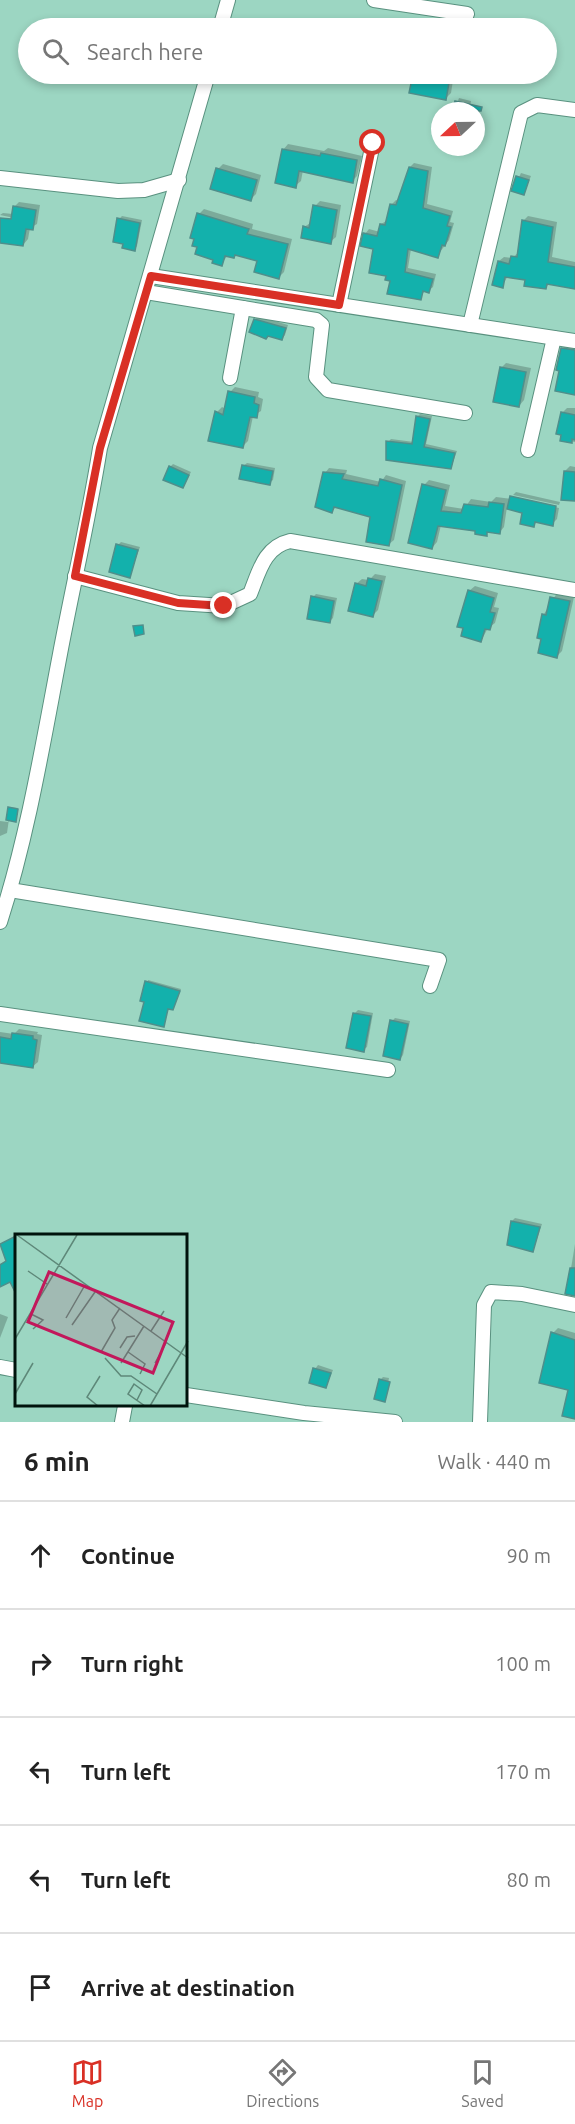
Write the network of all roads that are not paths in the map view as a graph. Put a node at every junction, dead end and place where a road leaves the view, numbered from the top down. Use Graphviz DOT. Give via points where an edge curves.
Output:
graph roads {
  1 [pos="228,0"];
  2 [pos="374,0"];
  3 [pos="466,14"];
  4 [pos="223,18"];
  5 [pos="205,84"];
  6 [pos="575,110"];
  7 [pos="373,143"];
  8 [pos="0,178"];
  9 [pos="179,180"];
  10 [pos="151,276"];
  11 [pos="146,292"];
  12 [pos="339,305"];
  13 [pos="243,308"];
  14 [pos="470,325"];
  15 [pos="554,338"];
  16 [pos="575,341"];
  17 [pos="230,378"];
  18 [pos="465,413"];
  19 [pos="528,450"];
  20 [pos="75,576"];
  21 [pos="575,590"];
  22 [pos="10,890"];
  23 [pos="0,922"];
  24 [pos="430,986"];
  25 [pos="0,1014"];
  26 [pos="388,1070"];
  27 [pos="575,1305"];
  28 [pos="0,1367"];
  29 [pos="15,1370"];
  30 [pos="188,1395"];
  31 [pos="124,1407"];
  32 [pos="122,1422"];
  33 [pos="395,1422"];
  34 [pos="480,1422"];
  1 -- 4 [label="street"];
  2 -- 3 [label="street"];
  5 -- 9 [label="street"];
  6 -- 14 [label="street" via="537,105 521,113"];
  7 -- 12 [label="street"];
  8 -- 9 [label="street" via="118,191 144,190"];
  9 -- 10 [label="street"];
  10 -- 11 [label="street"];
  10 -- 12 [label="street"];
  11 -- 13 [label="street"];
  11 -- 20 [label="street" via="100,448"];
  12 -- 14 [label="street"];
  13 -- 17 [label="street"];
  13 -- 18 [label="street" via="320,322 316,377 328,390"];
  14 -- 15 [label="street"];
  15 -- 16 [label="street"];
  15 -- 19 [label="street"];
  20 -- 21 [label="street" via="178,603 224,606 250,594 268,552 278,544 290,542"];
  20 -- 22 [label="street"];
  22 -- 23 [label="street"];
  22 -- 24 [label="street" via="440,960"];
  25 -- 26 [label="street"];
  27 -- 34 [label="street" via="491,1292 484,1305"];
  28 -- 29 [label="street"];
  30 -- 33 [label="street"];
  31 -- 32 [label="street"];
}
